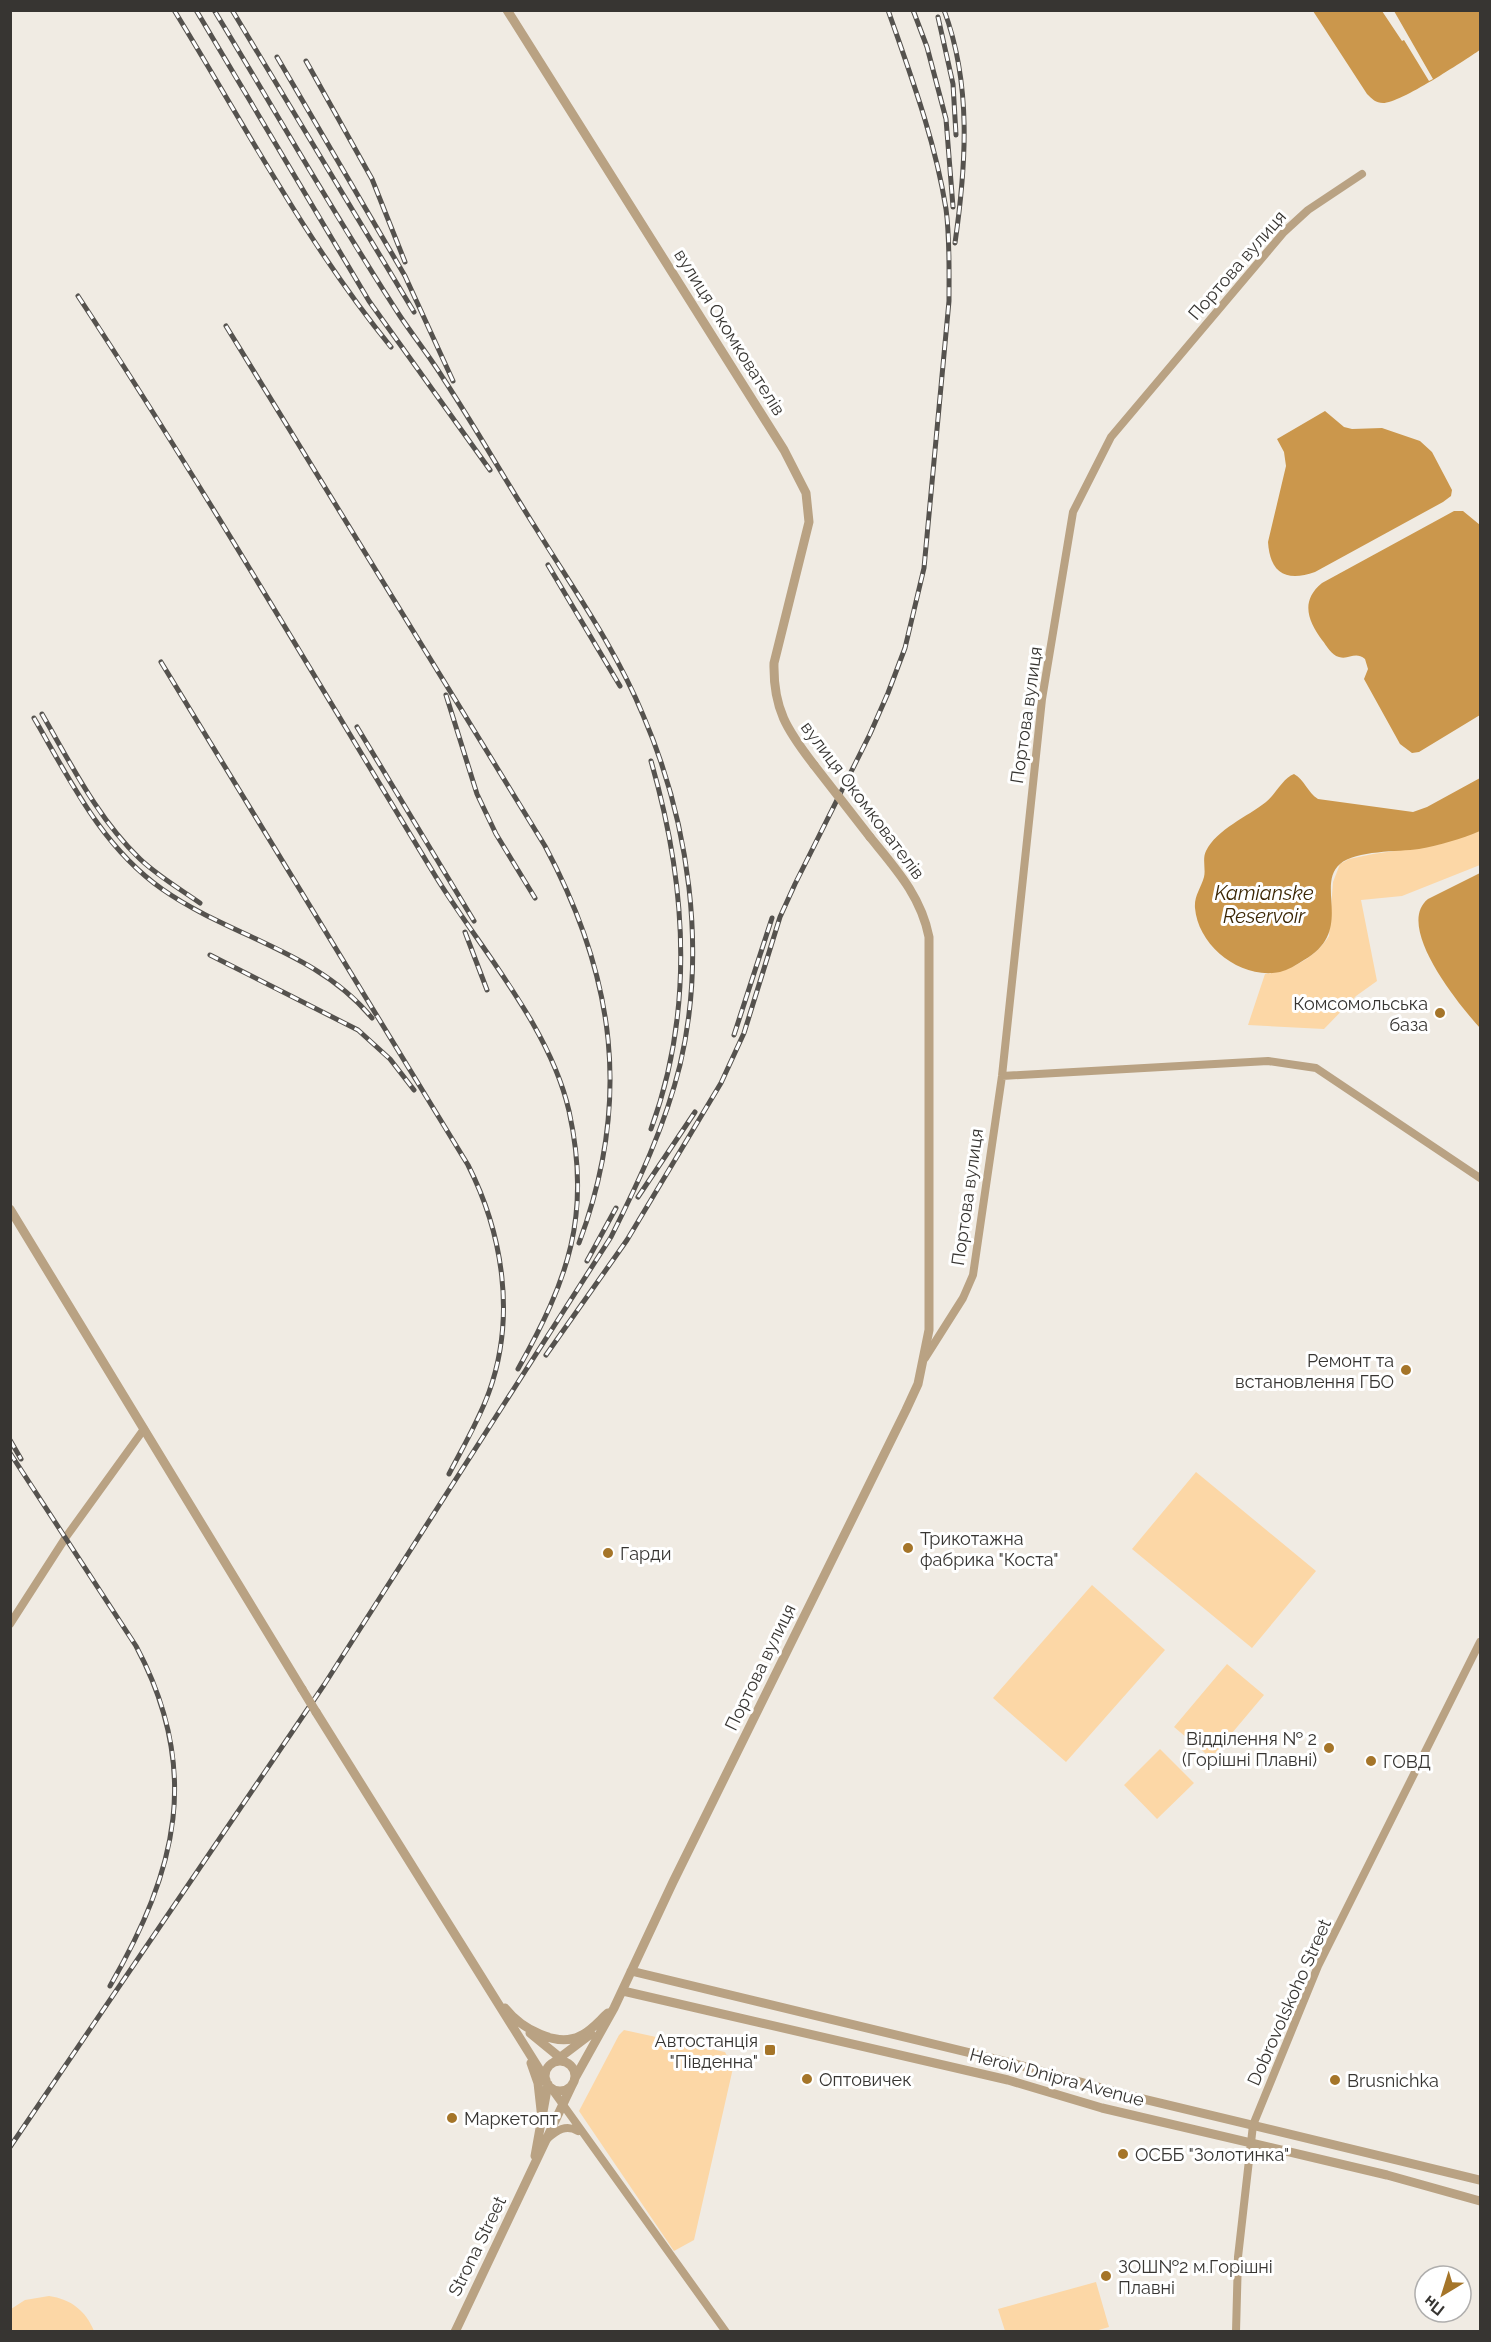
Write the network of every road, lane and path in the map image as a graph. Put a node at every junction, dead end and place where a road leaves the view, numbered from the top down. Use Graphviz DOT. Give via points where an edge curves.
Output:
graph roads {
  1 [pos="507,10"];
  2 [pos="1362,174"];
  3 [pos="1002,1076"];
  4 [pos="1480,1178"];
  5 [pos="10,1209"];
  6 [pos="929,1302"];
  7 [pos="926,1358"];
  8 [pos="144,1429"];
  9 [pos="10,1624"];
  10 [pos="1480,1642"];
  11 [pos="631,1971"];
  12 [pos="486,1984"];
  13 [pos="623,1990"];
  14 [pos="614,2008"];
  15 [pos="509,2013"];
  16 [pos="511,2024"];
  17 [pos="559,2061"];
  18 [pos="573,2083"];
  19 [pos="548,2084"];
  20 [pos="563,2105"];
  21 [pos="542,2119"];
  22 [pos="575,2123"];
  23 [pos="1252,2125"];
  24 [pos="582,2133"];
  25 [pos="547,2139"];
  26 [pos="1250,2144"];
  27 [pos="530,2175"];
  28 [pos="1480,2180"];
  29 [pos="1480,2201"];
  30 [pos="455,2331"];
  31 [pos="726,2331"];
  32 [pos="1236,2331"];
  1 -- 6 [label="street, вулиця Окомкователів, bridge" via="784,450 806,493 807,530 774,663 777,706 787,729 910,887 922,911 928,937"];
  2 -- 3 [label="street, Портова вулиця" via="1308,210 1284,232 1111,437 1073,512 1042,699"];
  3 -- 4 [label="street" via="1268,1061 1316,1068"];
  3 -- 7 [label="street, Портова вулиця" via="973,1275"];
  5 -- 8 [label="street"];
  6 -- 7 [label="street, Портова вулиця"];
  7 -- 11 [label="street, Портова вулиця" via="906,1410"];
  8 -- 9 [label="street" via="66,1537"];
  8 -- 12 [label="street, bridge"];
  10 -- 23 [label="street, Dobrovolskoho Street" via="1318,1966"];
  11 -- 13 [label="street, Портова вулиця"];
  11 -- 23 [label="street, Heroiv Dnipra Avenue" via="1012,2062"];
  12 -- 15 [label="street"];
  12 -- 16 [label="street"];
  13 -- 14 [label="street, Портова вулиця"];
  13 -- 26 [label="street, Heroiv Dnipra Avenue" via="1008,2080 1102,2109"];
  14 -- 15 [label="street" via="581,2036 559,2039 544,2036"];
  14 -- 17 [label="street"];
  14 -- 18 [label="street"];
  15 -- 17 [label="street"];
  16 -- 19 [label="street"];
  16 -- 21 [label="street" via="538,2083"];
  17 -- 18 [label="street" via="573,2069"];
  17 -- 19 [label="street" via="546,2070"];
  18 -- 19 [label="street" via="566,2089"];
  18 -- 20 [label="street"];
  18 -- 22 [label="street" via="569,2111"];
  19 -- 20 [label="street"];
  19 -- 21 [label="street"];
  20 -- 22 [label="street"];
  20 -- 25 [label="street"];
  21 -- 27 [label="street"];
  22 -- 24 [label="street"];
  23 -- 26 [label="street, Dobrovolskoho Street"];
  23 -- 28 [label="street, Heroiv Dnipra Avenue"];
  24 -- 25 [label="street" via="562,2128"];
  24 -- 31 [label="street"];
  25 -- 27 [label="street"];
  26 -- 29 [label="street, Heroiv Dnipra Avenue"];
  26 -- 32 [label="street, Dobrovolskoho Street" via="1238,2257"];
  27 -- 30 [label="street, Strona Street"];
}
